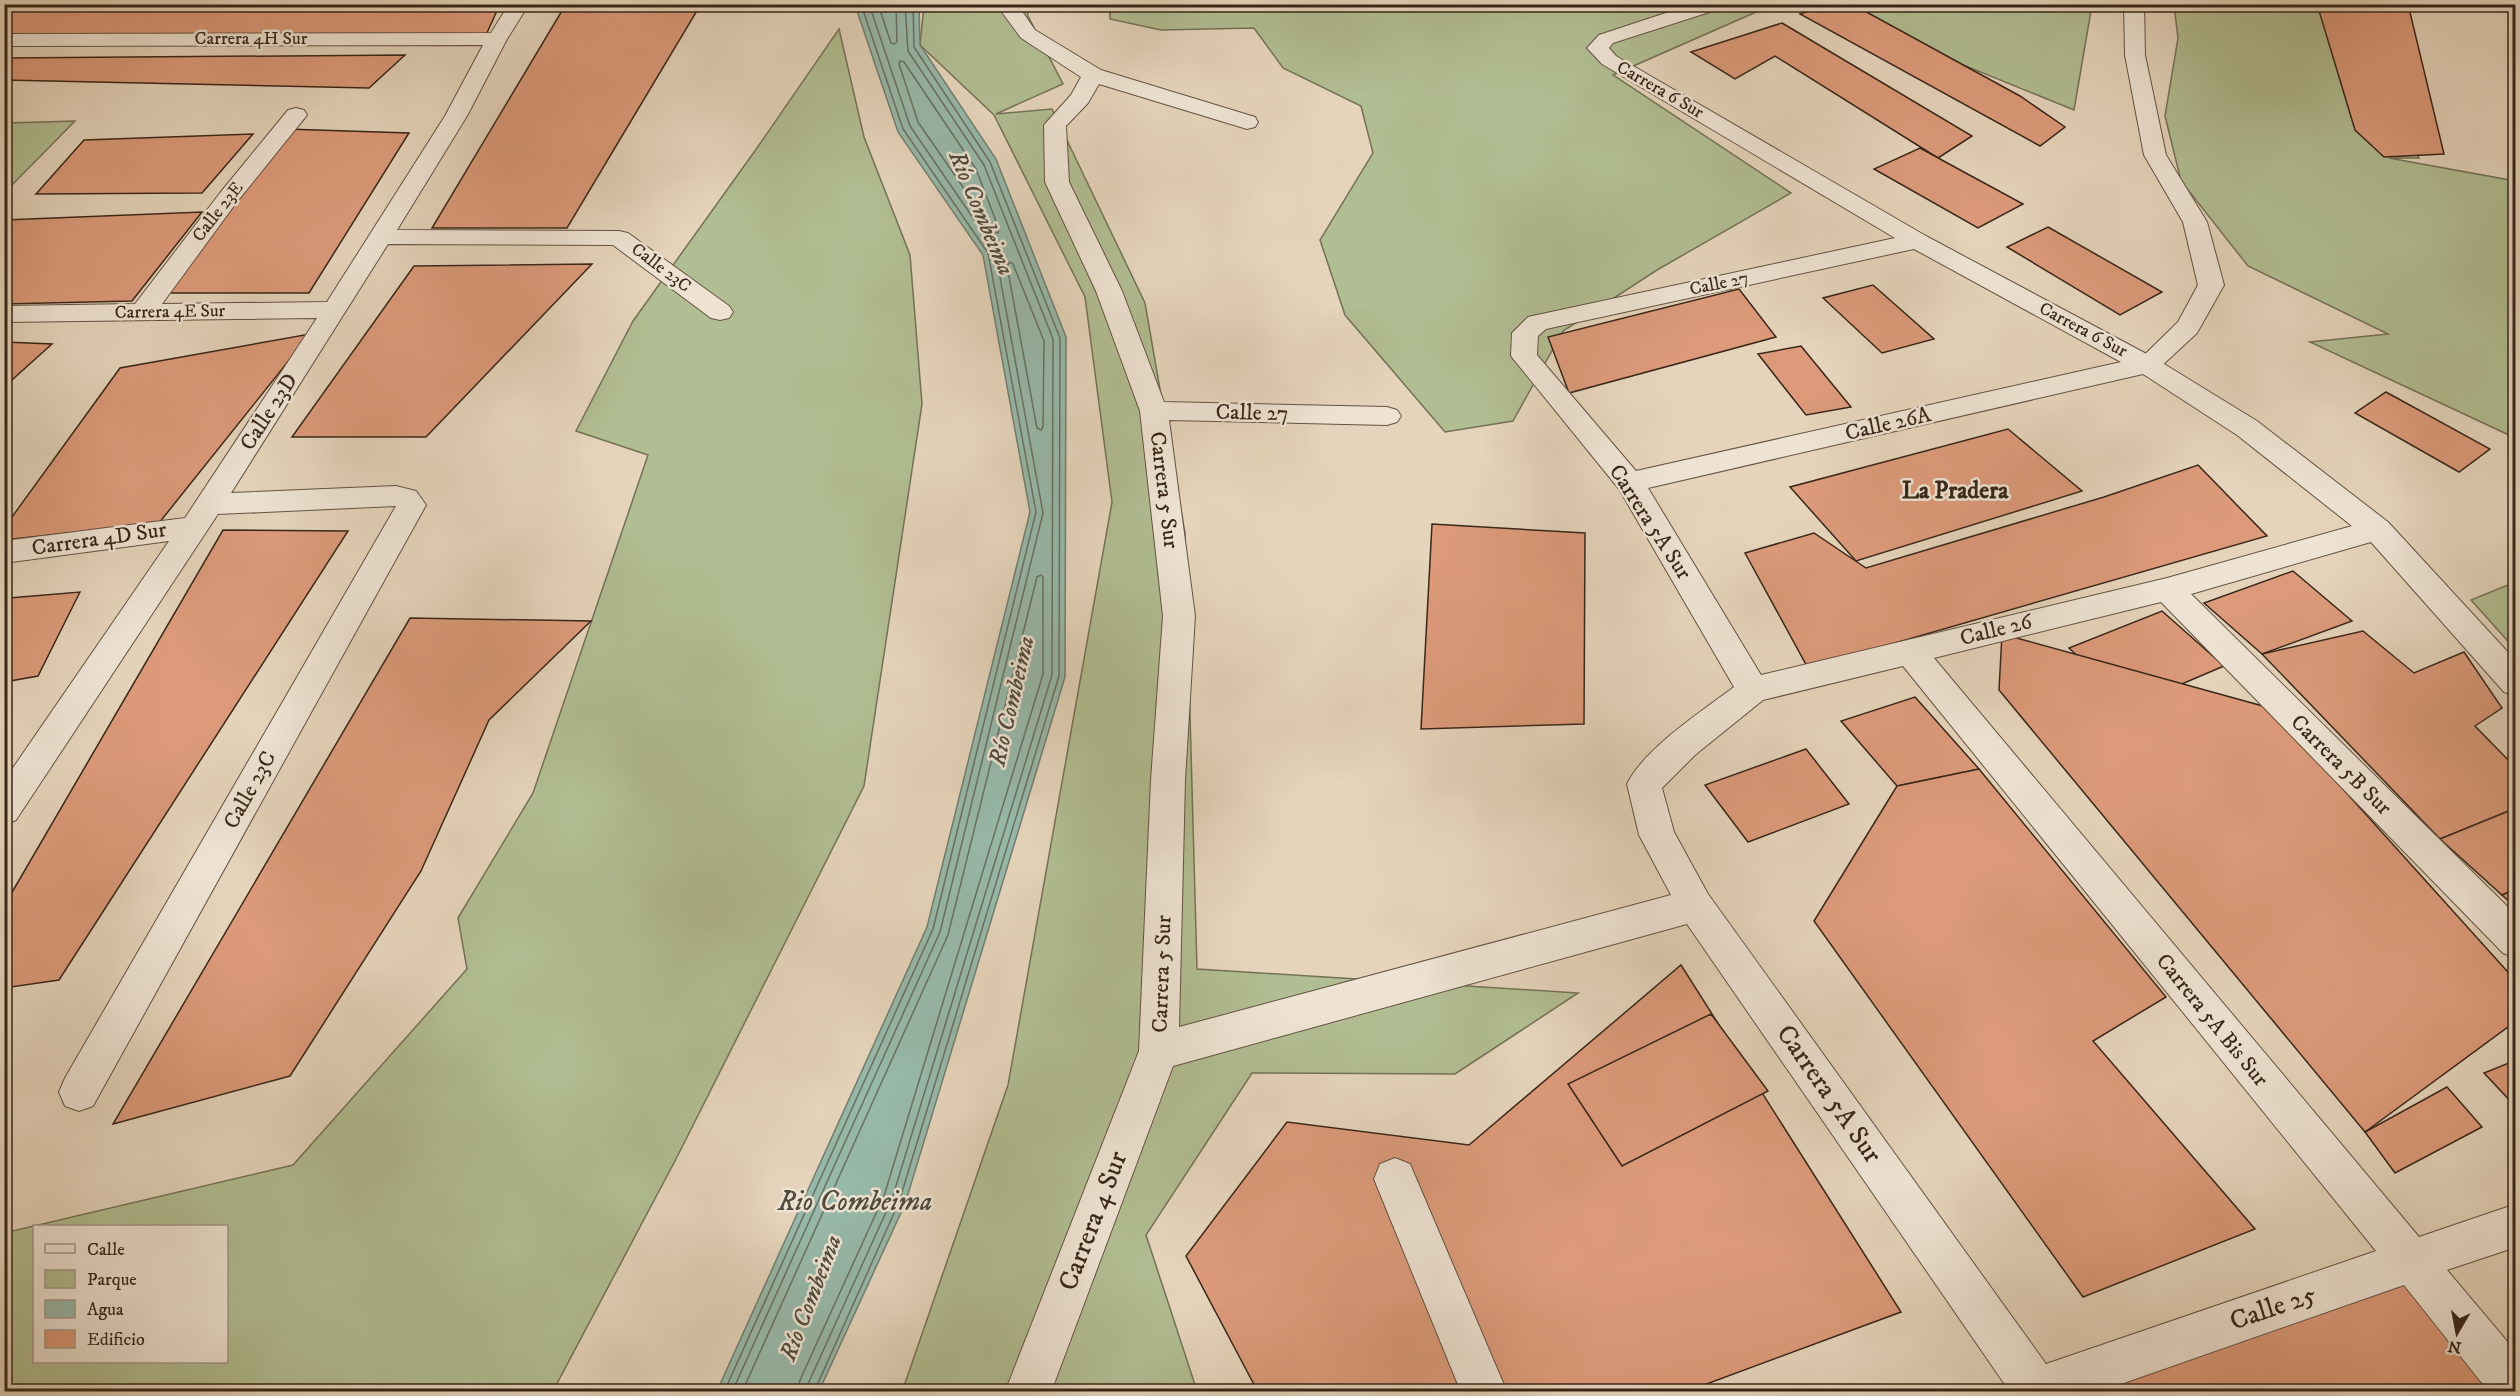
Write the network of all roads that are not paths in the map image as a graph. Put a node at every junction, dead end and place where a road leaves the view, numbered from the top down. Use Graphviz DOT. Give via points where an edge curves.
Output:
graph roads {
  1 [pos="519,4"];
  2 [pos="1006,4"];
  3 [pos="1715,4"];
  4 [pos="2134,4"];
  5 [pos="497,39"];
  6 [pos="4,40"];
  7 [pos="1093,75"];
  8 [pos="296,115"];
  9 [pos="1247,122"];
  10 [pos="381,237"];
  11 [pos="1917,241"];
  12 [pos="335,309"];
  13 [pos="143,312"];
  14 [pos="720,312"];
  15 [pos="4,314"];
  16 [pos="1525,333"];
  17 [pos="2147,365"];
  18 [pos="1154,411"];
  19 [pos="1387,416"];
  20 [pos="1630,482"];
  21 [pos="396,496"];
  22 [pos="201,515"];
  23 [pos="2377,530"];
  24 [pos="4,552"];
  25 [pos="2167,589"];
  26 [pos="1910,651"];
  27 [pos="2516,682"];
  28 [pos="1753,690"];
  29 [pos="1644,784"];
  30 [pos="4,810"];
  31 [pos="1695,905"];
  32 [pos="2516,941"];
  33 [pos="1159,1051"];
  34 [pos="79,1092"];
  35 [pos="1395,1179"];
  36 [pos="2516,1225"];
  37 [pos="2410,1261"];
  38 [pos="2516,1388"];
  39 [pos="2035,1391"];
  40 [pos="1028,1392"];
  41 [pos="1484,1392"];
  1 -- 5 [label="street, Calle 23D"];
  2 -- 7 [label="street" via="1028,34"];
  3 -- 11 [label="street, Carrera 6 Sur" via="1606,39 1597,48 1609,60"];
  4 -- 17 [label="street" via="2135,55 2155,155 2195,222 2211,285 2188,327"];
  5 -- 6 [label="street, Carrera 4H Sur"];
  5 -- 10 [label="street, Calle 23D" via="456,116"];
  7 -- 9 [label="street"];
  7 -- 18 [label="street, Carrera 5 Sur" via="1080,98 1055,125 1057,182 1109,291"];
  8 -- 13 [label="street, Calle 23E"];
  10 -- 12 [label="street, Calle 23D"];
  10 -- 14 [label="street, Calle 23C" via="619,238"];
  11 -- 16 [label="street, Calle 27" via="1537,323"];
  11 -- 17 [label="street, Carrera 6 Sur"];
  12 -- 13 [label="street, Carrera 4E Sur"];
  12 -- 22 [label="street, Calle 23D"];
  13 -- 15 [label="street, Carrera 4E Sur"];
  16 -- 20 [label="street, Carrera 5A Sur" via="1524,356"];
  17 -- 20 [label="street, Calle 26A"];
  17 -- 23 [label="street, Carrera 6 Sur" via="2247,428"];
  18 -- 19 [label="street, Calle 27"];
  18 -- 33 [label="street, Carrera 5 Sur" via="1179,615 1168,780"];
  20 -- 28 [label="street, Carrera 5A Sur"];
  21 -- 22 [label="street, Carrera 4D Sur"];
  21 -- 34 [label="street, Calle 23C" via="411,504"];
  22 -- 24 [label="street, Carrera 4D Sur"];
  22 -- 30 [label="street, Calle 23D"];
  23 -- 25 [label="street, Calle 26"];
  23 -- 27 [label="street, Carrera 6 Sur"];
  25 -- 26 [label="street, Calle 26"];
  25 -- 32 [label="street, Carrera 5B Sur"];
  26 -- 28 [label="street, Calle 26"];
  26 -- 37 [label="street, Carrera 5A Bis Sur"];
  28 -- 29 [label="street, Calle 26" via="1683,745"];
  29 -- 31 [label="street, Carrera 5A Sur" via="1657,835"];
  31 -- 33 [label="street"];
  31 -- 39 [label="street, Carrera 5A Sur"];
  33 -- 40 [label="street, Carrera 4 Sur"];
  35 -- 41 [label="street"];
  36 -- 37 [label="street, Calle 25"];
  37 -- 38 [label="street, Carrera 5A Bis Sur"];
  37 -- 39 [label="street, Calle 25"];
}
